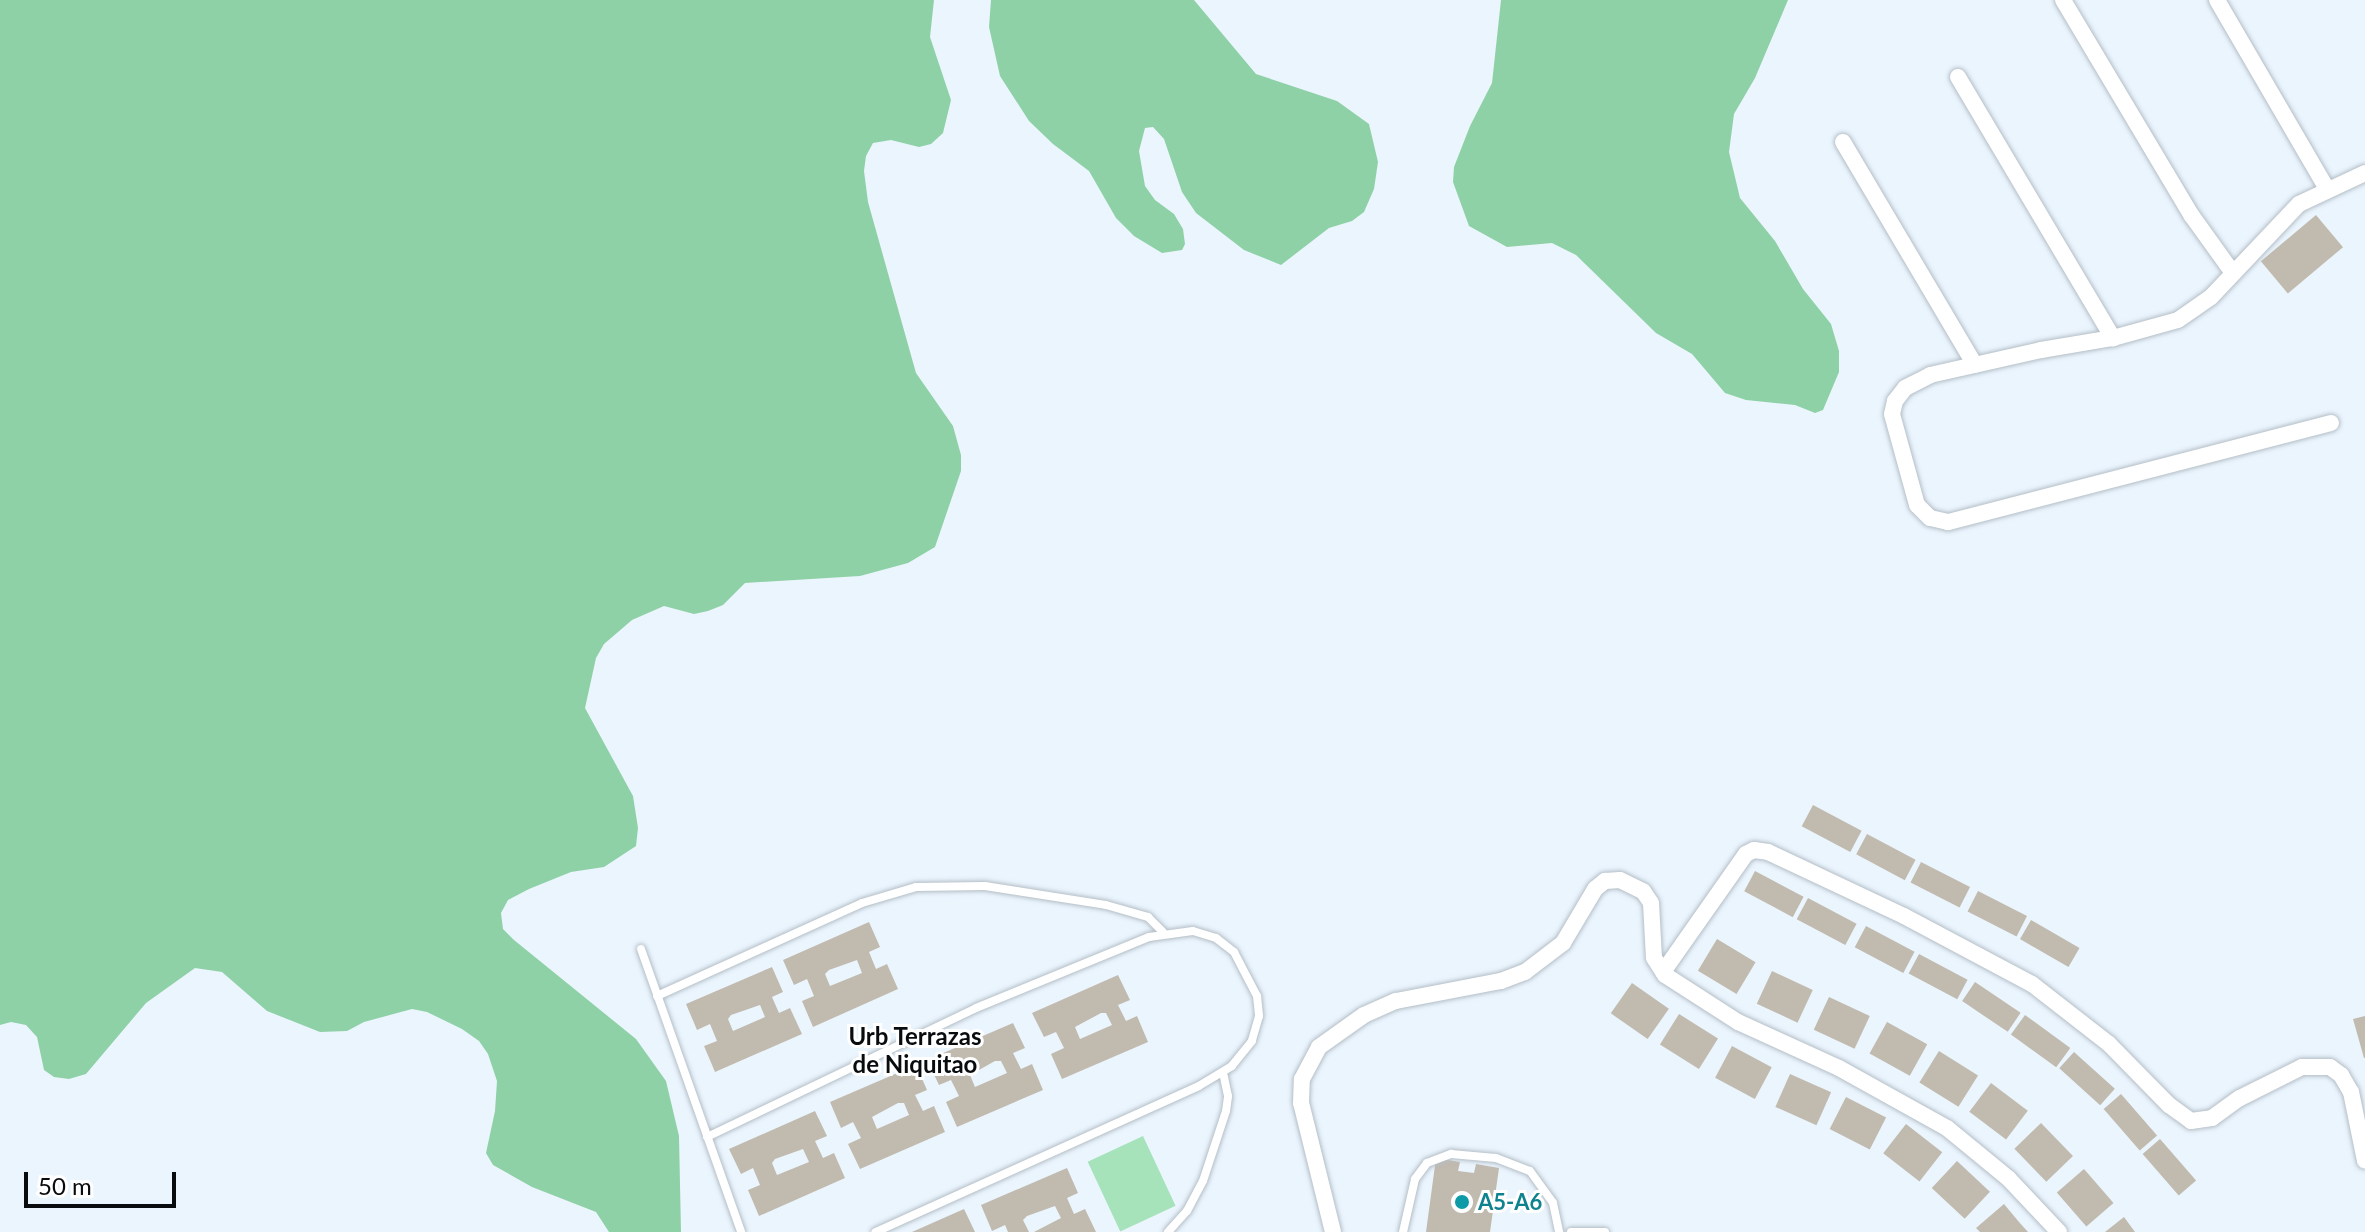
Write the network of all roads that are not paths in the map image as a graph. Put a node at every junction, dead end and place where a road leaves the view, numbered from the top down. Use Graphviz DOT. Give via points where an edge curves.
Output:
graph roads {
  1 [pos="2063,0"];
  2 [pos="2217,0"];
  3 [pos="1958,77"];
  4 [pos="1843,142"];
  5 [pos="2365,173"];
  6 [pos="2327,189"];
  7 [pos="2233,273"];
  8 [pos="2113,338"];
  9 [pos="1975,365"];
  10 [pos="2331,423"];
  11 [pos="1163,932"];
  12 [pos="641,949"];
  13 [pos="1663,972"];
  14 [pos="657,996"];
  15 [pos="1223,1073"];
  16 [pos="707,1137"];
  17 [pos="2365,1161"];
  18 [pos="741,1232"];
  19 [pos="875,1232"];
  20 [pos="1168,1232"];
  21 [pos="1333,1232"];
  22 [pos="1403,1232"];
  23 [pos="1559,1232"];
  24 [pos="1571,1232"];
  25 [pos="1605,1232"];
  26 [pos="2059,1232"];
  1 -- 7 [label="street" via="2192,216"];
  2 -- 6 [label="street"];
  3 -- 8 [label="street"];
  4 -- 9 [label="street"];
  5 -- 6 [label="street"];
  6 -- 7 [label="street" via="2299,204"];
  7 -- 8 [label="street" via="2191,313"];
  8 -- 9 [label="street"];
  9 -- 10 [label="street" via="1916,381 1893,406 1914,501 1925,515 1941,522 1972,519"];
  11 -- 14 [label="lane" via="1148,917 1106,905 985,886 916,887 862,903"];
  11 -- 15 [label="lane" via="1193,931 1216,938 1234,952 1257,996 1256,1033 1241,1058"];
  11 -- 16 [label="lane" via="976,1008"];
  12 -- 14 [label="lane"];
  13 -- 17 [label="street" via="1746,854 1768,852 2032,984 2109,1044 2191,1121 2212,1118 2302,1067 2330,1067 2351,1092"];
  13 -- 21 [label="street" via="1654,958 1654,914 1648,897 1627,882 1605,881 1588,898 1563,943 1525,972 1396,1001 1327,1039 1308,1063 1301,1094"];
  13 -- 26 [label="street" via="1738,1022 1839,1068 1947,1128 2009,1179"];
  14 -- 16 [label="lane"];
  15 -- 19 [label="lane"];
  15 -- 20 [label="lane" via="1227,1103 1203,1181"];
  16 -- 18 [label="lane"];
  22 -- 23 [label="lane" via="1415,1179 1427,1163 1451,1154 1496,1158 1530,1171 1553,1203"];
  24 -- 25 [label="lane"];
}
